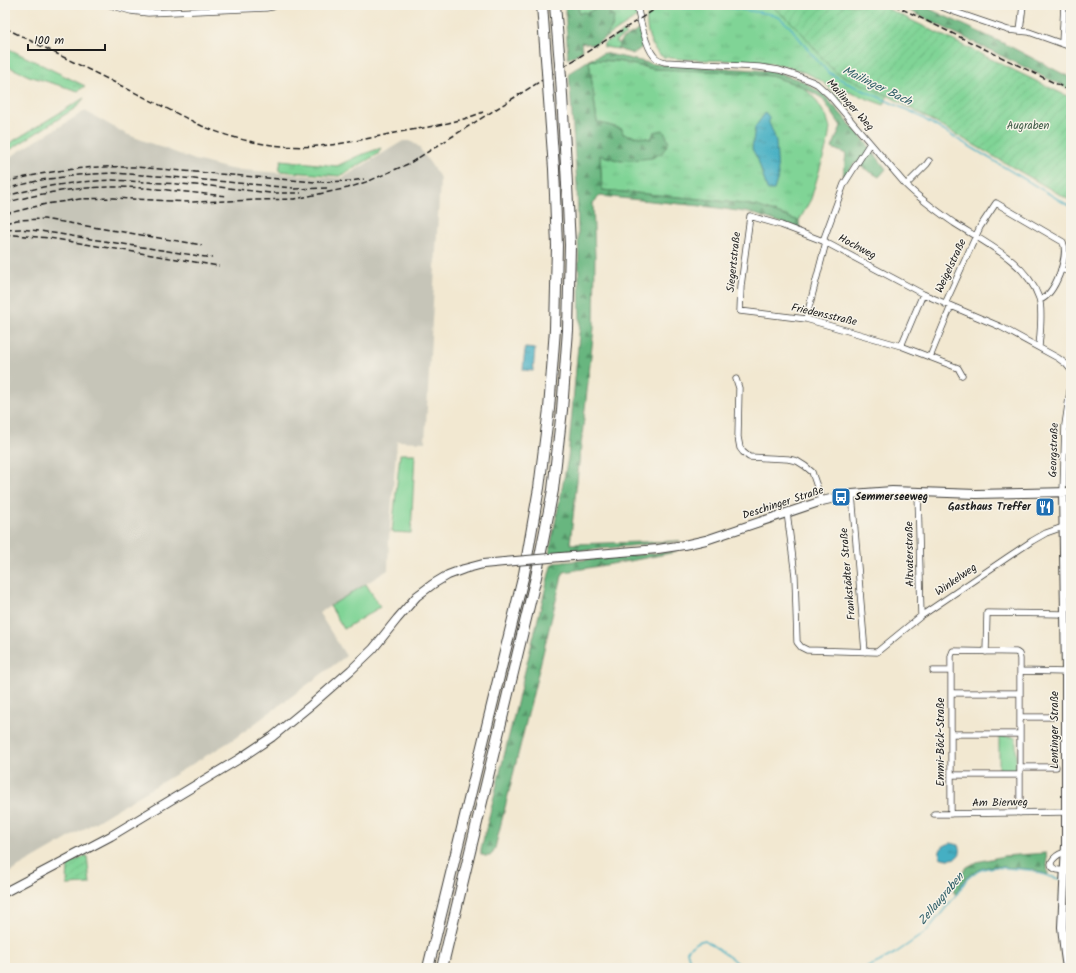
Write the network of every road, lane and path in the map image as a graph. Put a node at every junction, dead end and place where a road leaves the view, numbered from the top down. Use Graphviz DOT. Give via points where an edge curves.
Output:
graph roads {
  1 [pos="110,5"];
  2 [pos="276,5"];
  3 [pos="542,5"];
  4 [pos="555,5"];
  5 [pos="637,5"];
  6 [pos="937,5"];
  7 [pos="1023,5"];
  8 [pos="1064,5"];
  9 [pos="1020,31"];
  10 [pos="1062,43"];
  11 [pos="1071,47"];
  12 [pos="870,143"];
  13 [pos="929,161"];
  14 [pos="906,185"];
  15 [pos="750,216"];
  16 [pos="976,237"];
  17 [pos="825,242"];
  18 [pos="1061,270"];
  19 [pos="1071,272"];
  20 [pos="923,294"];
  21 [pos="1040,300"];
  22 [pos="948,305"];
  23 [pos="740,310"];
  24 [pos="806,319"];
  25 [pos="901,346"];
  26 [pos="1039,347"];
  27 [pos="930,357"];
  28 [pos="1071,370"];
  29 [pos="962,375"];
  30 [pos="736,379"];
  31 [pos="1071,384"];
  32 [pos="1068,425"];
  33 [pos="918,492"];
  34 [pos="1067,492"];
  35 [pos="852,494"];
  36 [pos="822,501"];
  37 [pos="787,512"];
  38 [pos="1066,531"];
  39 [pos="1065,614"];
  40 [pos="921,616"];
  41 [pos="865,652"];
  42 [pos="986,652"];
  43 [pos="933,671"];
  44 [pos="951,671"];
  45 [pos="1020,671"];
  46 [pos="1066,672"];
  47 [pos="951,693"];
  48 [pos="1020,693"];
  49 [pos="1020,717"];
  50 [pos="1053,717"];
  51 [pos="951,734"];
  52 [pos="1020,734"];
  53 [pos="1020,767"];
  54 [pos="1056,767"];
  55 [pos="951,775"];
  56 [pos="1020,775"];
  57 [pos="1066,812"];
  58 [pos="1020,813"];
  59 [pos="934,814"];
  60 [pos="951,814"];
  61 [pos="1066,852"];
  62 [pos="1065,870"];
  63 [pos="5,892"];
  64 [pos="428,968"];
  65 [pos="442,968"];
  66 [pos="1067,968"];
  1 -- 2 [label="street" via="148,13 266,8"];
  3 -- 64 [label="highway, bridge" via="557,246 549,409 524,574"];
  4 -- 65 [label="highway, bridge" via="570,245 568,330 562,410 552,490 536,577"];
  5 -- 12 [label="street, Mailinger Weg" via="655,58 665,62 759,67 803,78 817,84 829,95"];
  6 -- 9 [label="street" via="1008,30"];
  7 -- 9 [label="street"];
  8 -- 10 [label="street"];
  9 -- 10 [label="street"];
  10 -- 11 [label="street"];
  12 -- 14 [label="street, Mailinger Weg"];
  12 -- 17 [label="street" via="844,184"];
  13 -- 14 [label="street"];
  14 -- 16 [label="street, Mailinger Weg" via="935,210"];
  15 -- 17 [label="street, Hochweg"];
  15 -- 23 [label="street, Siegertstraße"];
  16 -- 18 [label="street, Weigelstraße" via="996,202 1064,242"];
  16 -- 21 [label="street, Mailinger Weg" via="1019,267 1033,283"];
  16 -- 22 [label="street, Weigelstraße"];
  17 -- 20 [label="street, Hochweg"];
  17 -- 24 [label="street"];
  18 -- 19 [label="street"];
  18 -- 21 [label="street" via="1053,288"];
  20 -- 22 [label="street, Hochweg"];
  20 -- 25 [label="street"];
  21 -- 26 [label="street, Mailinger Weg"];
  22 -- 26 [label="street, Hochweg" via="1001,327"];
  22 -- 27 [label="street"];
  23 -- 24 [label="street, Friedensstraße"];
  24 -- 25 [label="street, Friedensstraße"];
  25 -- 27 [label="street, Friedensstraße"];
  26 -- 28 [label="street, Hochweg" via="1058,358"];
  27 -- 29 [label="street, Friedensstraße" via="958,368"];
  30 -- 36 [label="street" via="739,388 740,448 749,457 788,459 806,466 812,472"];
  31 -- 32 [label="street, Georgstraße"];
  32 -- 34 [label="street, Georgstraße"];
  33 -- 34 [label="street, Deschinger Straße"];
  33 -- 35 [label="street, Deschinger Straße"];
  33 -- 40 [label="street, Altvaterstraße"];
  34 -- 38 [label="street, Lentinger Straße"];
  35 -- 36 [label="street, Deschinger Straße"];
  35 -- 41 [label="street, Frankstädter Straße"];
  36 -- 37 [label="street, Deschinger Straße"];
  37 -- 41 [label="street" via="795,576 797,642 807,650"];
  37 -- 63 [label="street, Deschinger Straße, bridge" via="684,545 483,564 448,575 417,596 373,649 311,706 272,737 163,806"];
  38 -- 39 [label="street, Lentinger Straße"];
  38 -- 40 [label="street, Winkelweg" via="1046,533 1032,541"];
  39 -- 42 [label="street" via="987,613"];
  39 -- 46 [label="street, Lentinger Straße"];
  40 -- 41 [label="street, Winkelweg" via="877,652"];
  42 -- 44 [label="street, Emmi-Böck-Straße" via="953,651"];
  42 -- 45 [label="street, Emmi-Böck-Straße" via="1016,652 1019,654"];
  43 -- 44 [label="street"];
  44 -- 47 [label="street, Emmi-Böck-Straße"];
  45 -- 46 [label="street"];
  45 -- 48 [label="street"];
  46 -- 57 [label="street, Lentinger Straße"];
  47 -- 48 [label="street"];
  47 -- 51 [label="street, Emmi-Böck-Straße"];
  48 -- 49 [label="street"];
  49 -- 50 [label="street"];
  49 -- 52 [label="street"];
  51 -- 52 [label="street"];
  51 -- 55 [label="street, Emmi-Böck-Straße"];
  52 -- 53 [label="street"];
  53 -- 54 [label="street"];
  53 -- 56 [label="street"];
  55 -- 56 [label="street"];
  55 -- 60 [label="street, Emmi-Böck-Straße"];
  56 -- 58 [label="street"];
  57 -- 58 [label="street, Am Bierweg"];
  57 -- 61 [label="street, Lentinger Straße"];
  58 -- 60 [label="street, Am Bierweg"];
  59 -- 60 [label="street, Am Bierweg"];
  61 -- 62 [label="street, Lentinger Straße"];
  61 -- 62 [label="street" via="1058,854 1052,862 1054,869"];
  62 -- 66 [label="street, Lentinger Straße" via="1062,927"];
}
